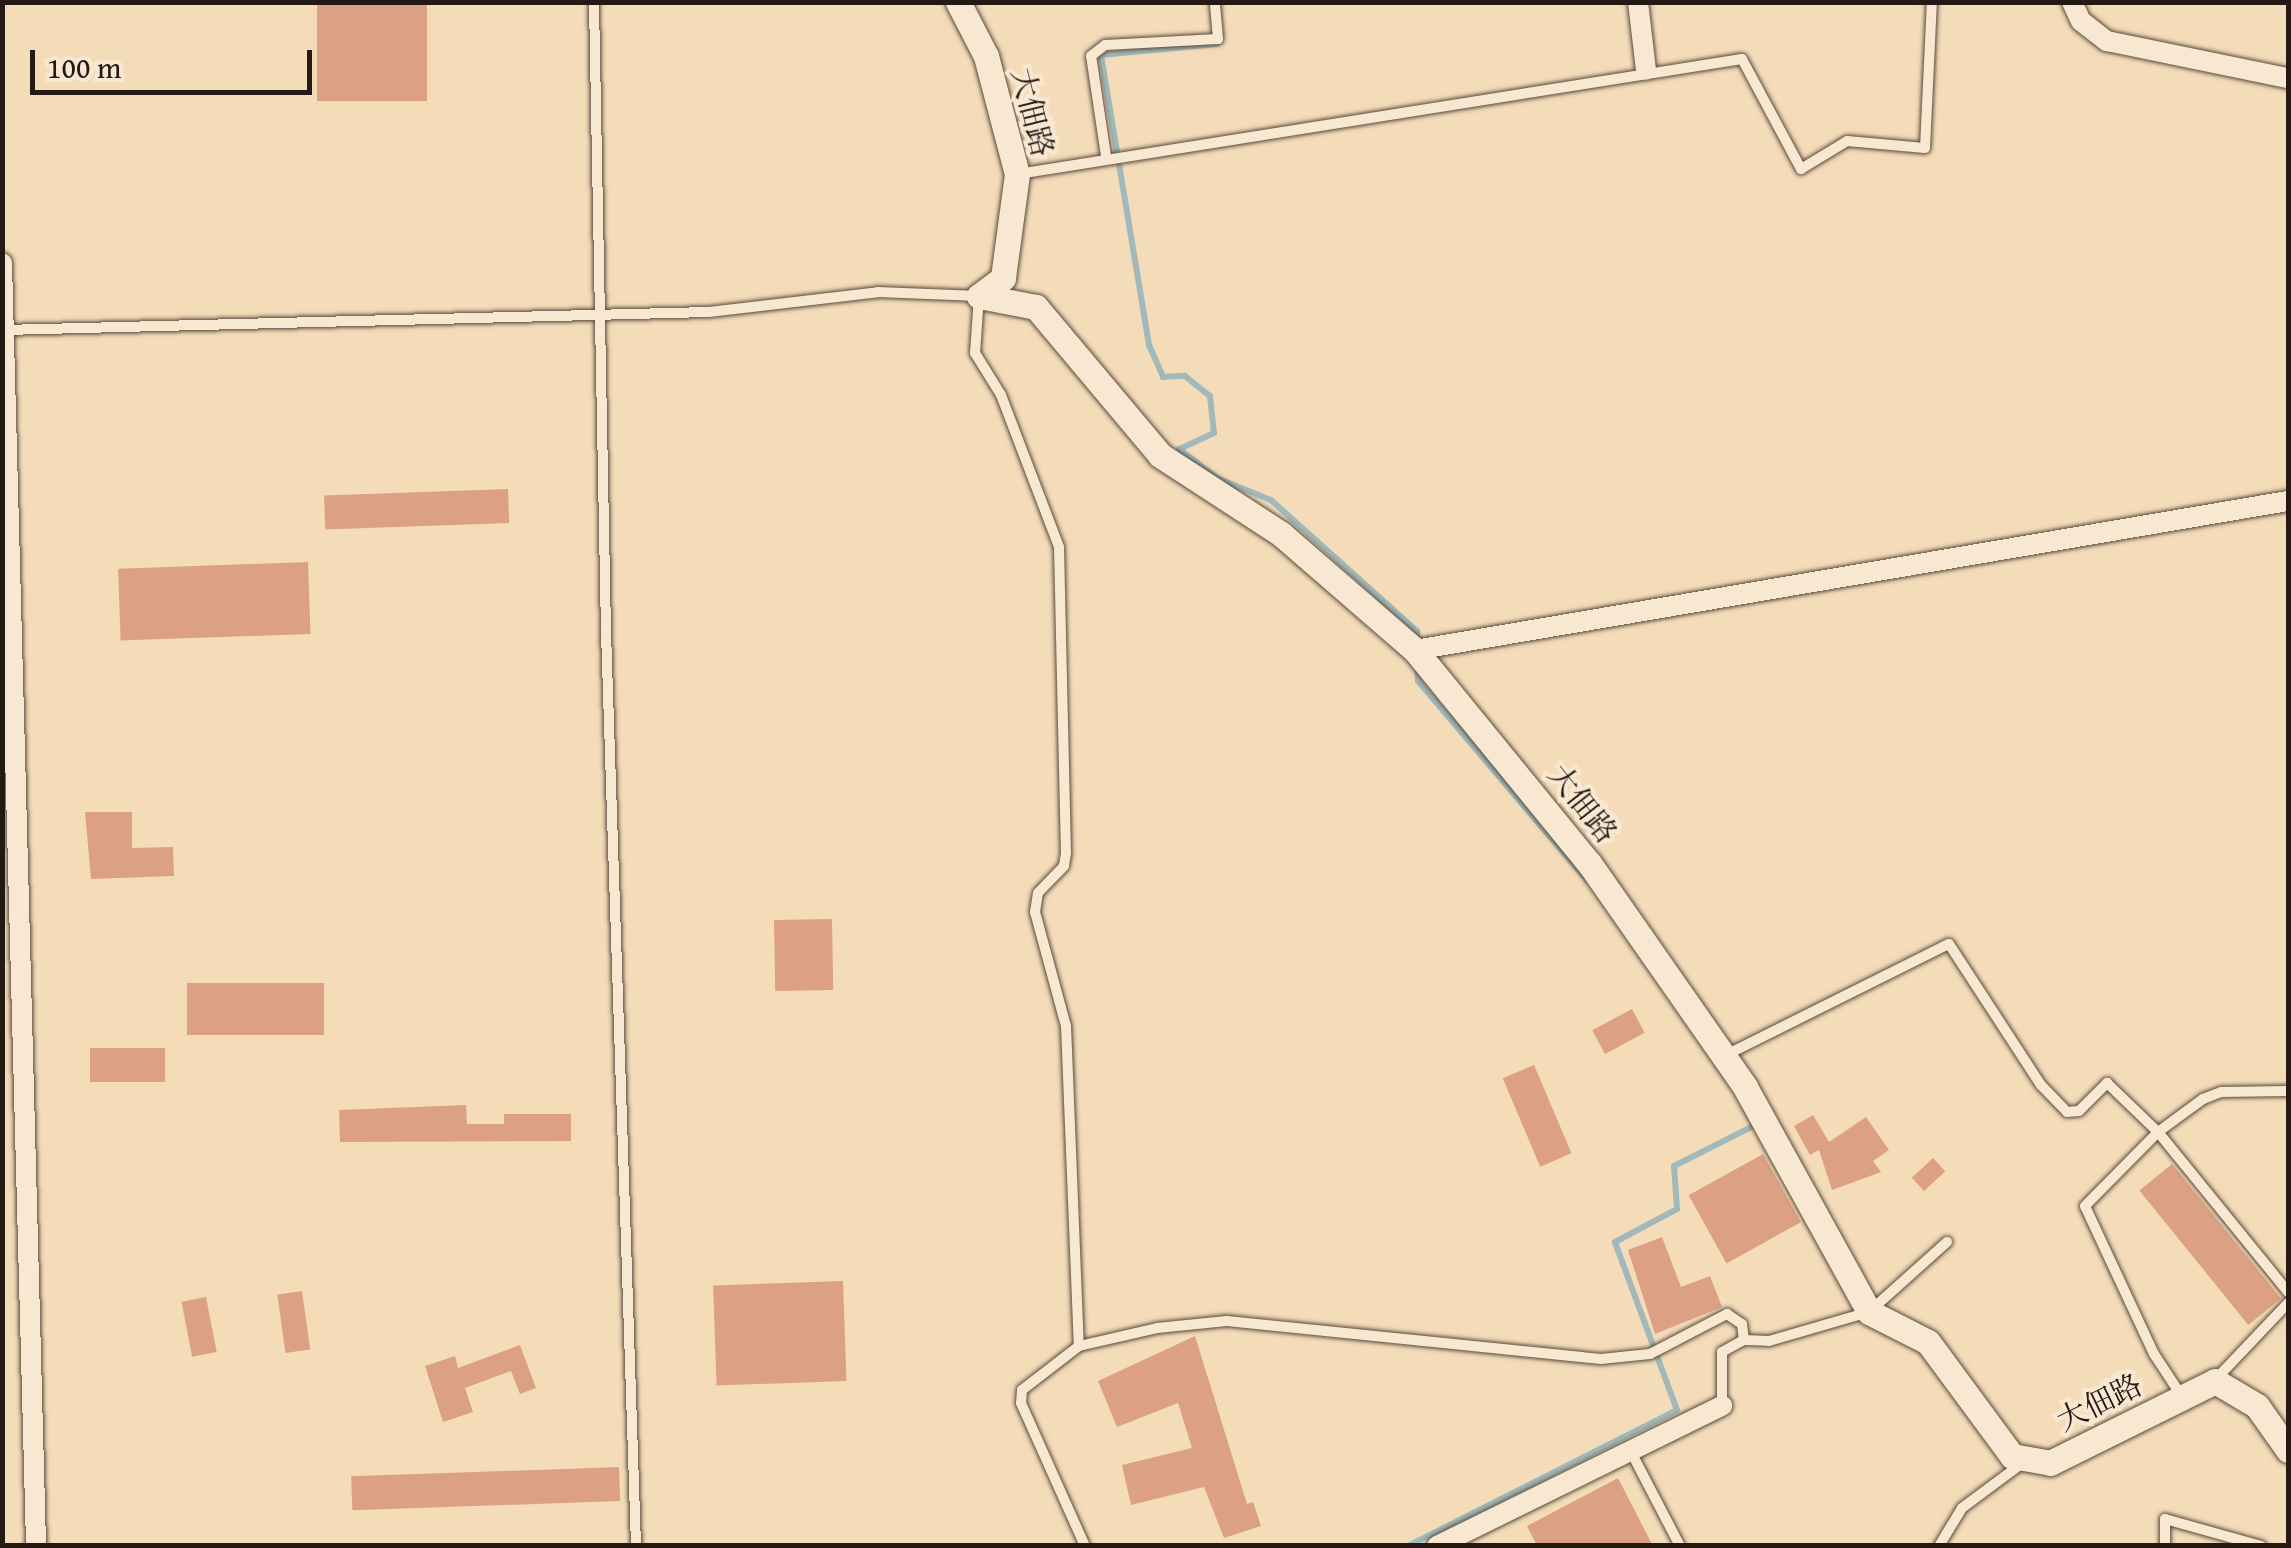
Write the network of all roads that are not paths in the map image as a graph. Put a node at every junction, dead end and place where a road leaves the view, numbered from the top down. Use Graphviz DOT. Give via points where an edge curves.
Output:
graph roads {
  1 [pos="594,2"];
  2 [pos="958,2"];
  3 [pos="1215,2"];
  4 [pos="1638,2"];
  5 [pos="1932,2"];
  6 [pos="2072,2"];
  7 [pos="1646,70"];
  8 [pos="2288,78"];
  9 [pos="1106,156"];
  10 [pos="1017,174"];
  11 [pos="2,263"];
  12 [pos="979,296"];
  13 [pos="604,312"];
  14 [pos="3,330"];
  15 [pos="2288,500"];
  16 [pos="1415,650"];
  17 [pos="1723,1056"];
  18 [pos="2288,1092"];
  19 [pos="2158,1132"];
  20 [pos="1947,1242"];
  21 [pos="2288,1292"];
  22 [pos="2288,1303"];
  23 [pos="1868,1312"];
  24 [pos="1744,1340"];
  25 [pos="1079,1346"];
  26 [pos="2214,1381"];
  27 [pos="2182,1396"];
  28 [pos="1722,1406"];
  29 [pos="1630,1450"];
  30 [pos="2288,1450"];
  31 [pos="2024,1462"];
  32 [pos="36,1546"];
  33 [pos="636,1546"];
  34 [pos="1085,1546"];
  35 [pos="1437,1546"];
  36 [pos="1680,1546"];
  37 [pos="1938,1546"];
  38 [pos="2165,1546"];
  39 [pos="2262,1546"];
  1 -- 13 [label="lane"];
  2 -- 10 [label="street, 大佃路" via="986,56"];
  3 -- 9 [label="lane" via="1218,40 1105,45 1091,56"];
  4 -- 7 [label="street"];
  5 -- 7 [label="lane" via="1926,148 1847,142 1801,170 1742,59"];
  6 -- 8 [label="street" via="2081,20 2106,41"];
  7 -- 9 [label="lane"];
  9 -- 10 [label="lane"];
  10 -- 12 [label="street, 大佃路" via="1003,278"];
  11 -- 14 [label="street"];
  12 -- 13 [label="lane" via="878,292 709,312"];
  12 -- 16 [label="street, 大佃路" via="1036,308 1160,455 1281,534"];
  12 -- 25 [label="lane" via="976,353 1002,395 1058,547 1066,853 1064,866 1038,893 1034,912 1066,1026"];
  13 -- 14 [label="lane"];
  13 -- 33 [label="lane" via="606,632"];
  14 -- 32 [label="street"];
  15 -- 16 [label="street"];
  16 -- 17 [label="street, 大佃路" via="1589,862"];
  17 -- 19 [label="lane" via="1948,944 2042,1085 2068,1112 2080,1110 2107,1083"];
  17 -- 23 [label="street, 大佃路"];
  18 -- 19 [label="lane" via="2222,1092"];
  19 -- 21 [label="lane"];
  19 -- 27 [label="lane" via="2085,1206 2154,1354"];
  20 -- 23 [label="lane"];
  22 -- 26 [label="lane"];
  23 -- 24 [label="lane" via="1770,1340"];
  23 -- 31 [label="street" via="1928,1342"];
  24 -- 25 [label="lane" via="1742,1324 1727,1314 1650,1354 1601,1359 1227,1321"];
  24 -- 28 [label="lane" via="1722,1352"];
  25 -- 34 [label="lane" via="1022,1390 1022,1403"];
  26 -- 27 [label="street, 大佃路"];
  26 -- 30 [label="street" via="2257,1406"];
  27 -- 31 [label="street, 大佃路" via="2050,1462"];
  28 -- 29 [label="street"];
  29 -- 35 [label="street"];
  29 -- 36 [label="lane"];
  31 -- 37 [label="lane" via="1962,1508"];
  38 -- 39 [label="lane" via="2165,1519"];
}
